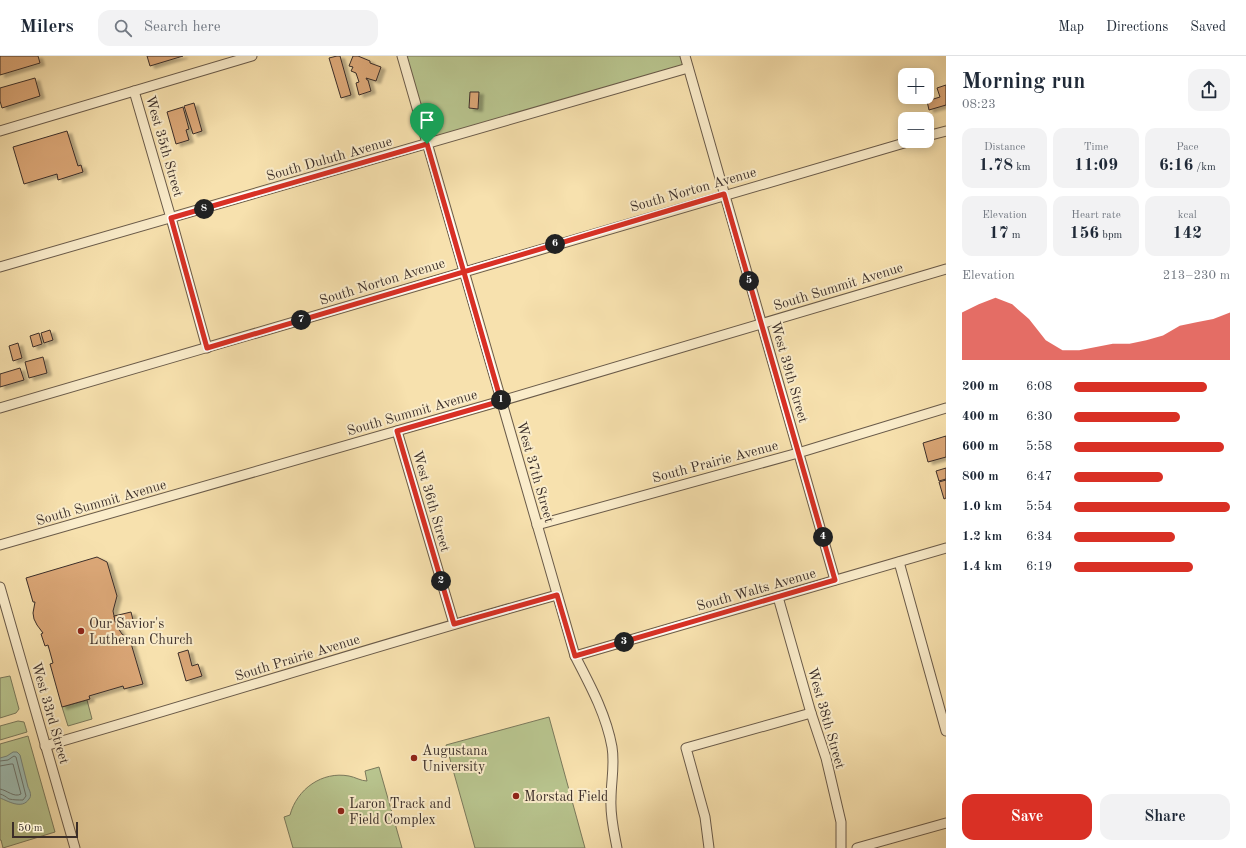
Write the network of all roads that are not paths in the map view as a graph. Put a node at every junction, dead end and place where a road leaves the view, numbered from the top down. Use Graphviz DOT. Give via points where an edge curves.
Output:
graph roads {
  1 [pos="252,56"];
  2 [pos="402,56"];
  3 [pos="685,56"];
  4 [pos="688,68"];
  5 [pos="134,91"];
  6 [pos="0,131"];
  7 [pos="946,131"];
  8 [pos="934,134"];
  9 [pos="427,144"];
  10 [pos="898,145"];
  11 [pos="724,194"];
  12 [pos="171,218"];
  13 [pos="0,267"];
  14 [pos="946,269"];
  15 [pos="464,271"];
  16 [pos="762,323"];
  17 [pos="207,348"];
  18 [pos="501,401"];
  19 [pos="0,408"];
  20 [pos="946,408"];
  21 [pos="397,431"];
  22 [pos="798,453"];
  23 [pos="537,525"];
  24 [pos="0,545"];
  25 [pos="946,548"];
  26 [pos="900,562"];
  27 [pos="835,580"];
  28 [pos="0,587"];
  29 [pos="557,595"];
  30 [pos="778,597"];
  31 [pos="454,624"];
  32 [pos="575,656"];
  33 [pos="811,713"];
  34 [pos="946,731"];
  35 [pos="45,746"];
  36 [pos="946,823"];
  37 [pos="75,848"];
  38 [pos="617,848"];
  39 [pos="710,848"];
  40 [pos="841,848"];
  41 [pos="857,848"];
  1 -- 5 [label="street"];
  2 -- 9 [label="street, West 37th Street"];
  3 -- 4 [label="street, West 39th Street"];
  4 -- 9 [label="street, South Duluth Avenue"];
  4 -- 11 [label="street, West 39th Street"];
  5 -- 6 [label="street"];
  5 -- 12 [label="street, West 35th Street"];
  7 -- 8 [label="street"];
  9 -- 12 [label="street, South Duluth Avenue"];
  9 -- 15 [label="street, West 37th Street"];
  10 -- 11 [label="street, South Norton Avenue"];
  11 -- 15 [label="street, South Norton Avenue"];
  11 -- 16 [label="street, West 39th Street"];
  12 -- 13 [label="street, South Duluth Avenue"];
  12 -- 17 [label="street, West 35th Street"];
  14 -- 16 [label="street, South Summit Avenue"];
  15 -- 17 [label="street, South Norton Avenue"];
  15 -- 18 [label="street, West 37th Street"];
  16 -- 18 [label="street, South Summit Avenue"];
  16 -- 22 [label="street, West 39th Street"];
  17 -- 19 [label="street, South Norton Avenue"];
  18 -- 21 [label="street, South Summit Avenue"];
  18 -- 23 [label="street, West 37th Street"];
  20 -- 22 [label="street, South Prairie Avenue"];
  21 -- 24 [label="street, South Summit Avenue"];
  21 -- 31 [label="street, West 36th Street"];
  22 -- 23 [label="street, South Prairie Avenue"];
  22 -- 27 [label="street, West 39th Street"];
  23 -- 29 [label="street, West 37th Street"];
  25 -- 26 [label="street, South Walts Avenue"];
  26 -- 27 [label="street, South Walts Avenue"];
  26 -- 34 [label="street"];
  27 -- 30 [label="street, South Walts Avenue"];
  28 -- 35 [label="street, West 33rd Street"];
  29 -- 31 [label="street, South Prairie Avenue"];
  29 -- 32 [label="street, West 37th Street"];
  30 -- 32 [label="street, South Walts Avenue"];
  30 -- 33 [label="street, West 38th Street"];
  31 -- 35 [label="street, South Prairie Avenue"];
  32 -- 38 [label="street, West 37th Street" via="602,710 610,741 613,766 611,816"];
  33 -- 39 [label="street" via="686,748 705,816"];
  33 -- 40 [label="street, West 38th Street" via="826,758 841,822"];
  35 -- 37 [label="street, West 33rd Street"];
  36 -- 41 [label="street"];
}
